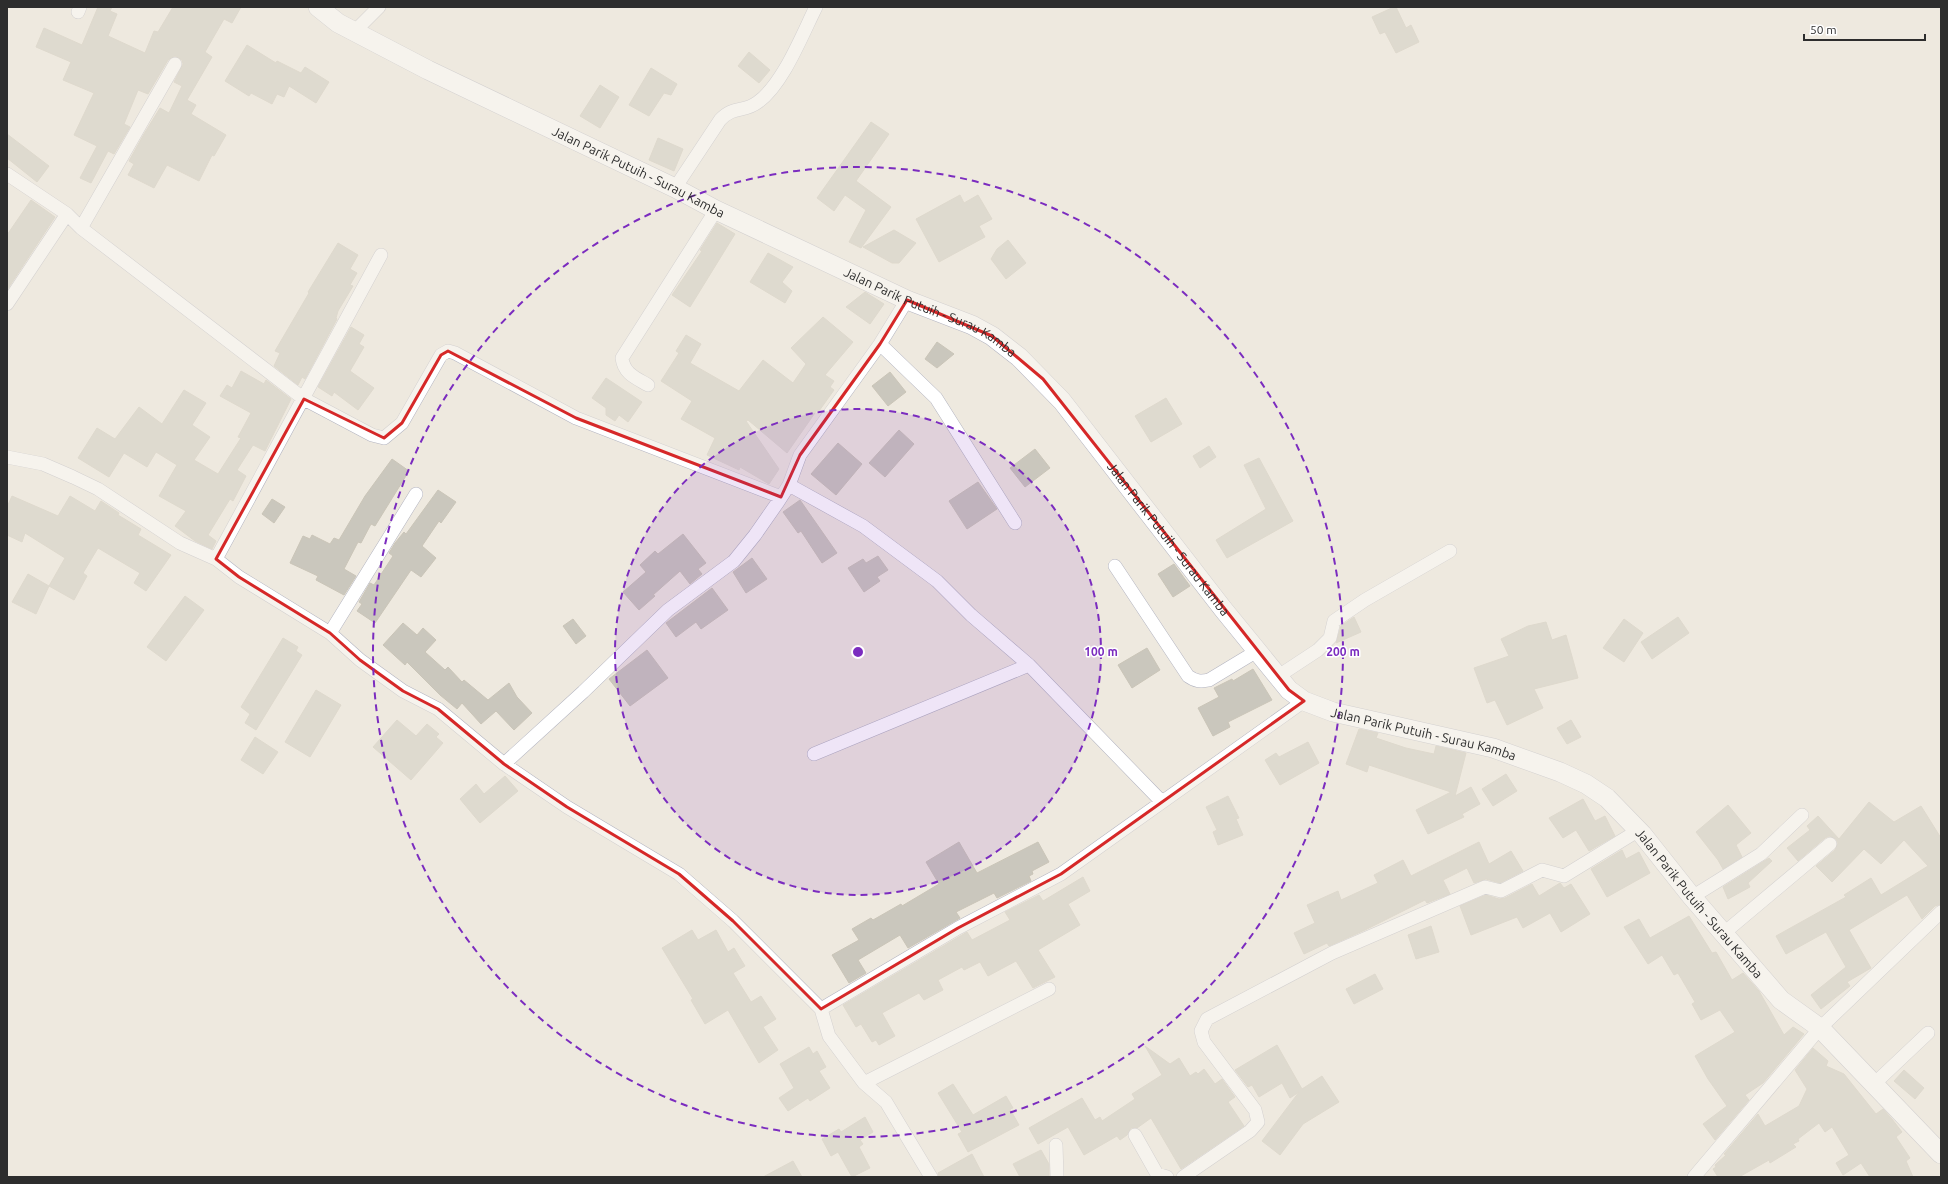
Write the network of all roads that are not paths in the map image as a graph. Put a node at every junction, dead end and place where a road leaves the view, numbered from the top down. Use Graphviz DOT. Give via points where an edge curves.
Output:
graph roads {
  1 [pos="318,7"];
  2 [pos="379,7"];
  3 [pos="816,7"];
  4 [pos="354,31"];
  5 [pos="175,64"];
  6 [pos="7,174"];
  7 [pos="675,188"];
  8 [pos="716,210"];
  9 [pos="67,214"];
  10 [pos="81,228"];
  11 [pos="381,255"];
  12 [pos="907,300"];
  13 [pos="7,304"];
  14 [pos="880,344"];
  15 [pos="648,385"];
  16 [pos="304,399"];
  17 [pos="7,457"];
  18 [pos="789,484"];
  19 [pos="416,494"];
  20 [pos="781,497"];
  21 [pos="1015,523"];
  22 [pos="1450,551"];
  23 [pos="216,559"];
  24 [pos="1115,566"];
  25 [pos="330,633"];
  26 [pos="1257,651"];
  27 [pos="1029,665"];
  28 [pos="1277,677"];
  29 [pos="1304,701"];
  30 [pos="814,754"];
  31 [pos="504,764"];
  32 [pos="1162,802"];
  33 [pos="1802,816"];
  34 [pos="1638,830"];
  35 [pos="1830,844"];
  36 [pos="1692,897"];
  37 [pos="1941,912"];
  38 [pos="1724,933"];
  39 [pos="1049,989"];
  40 [pos="821,1009"];
  41 [pos="1820,1028"];
  42 [pos="1928,1033"];
  43 [pos="864,1083"];
  44 [pos="1874,1084"];
  45 [pos="1135,1135"];
  46 [pos="1056,1145"];
  47 [pos="1941,1154"];
  48 [pos="931,1177"];
  49 [pos="1057,1177"];
  50 [pos="1167,1177"];
  51 [pos="1183,1177"];
  52 [pos="1694,1177"];
  1 -- 4 [label="street, Jalan Parik Putuih - Surau Kamba" via="338,23"];
  2 -- 4 [label="street"];
  3 -- 7 [label="street" via="790,61 766,96 750,107 727,112"];
  4 -- 7 [label="street, Jalan Parik Putuih - Surau Kamba" via="428,70"];
  5 -- 10 [label="street"];
  6 -- 9 [label="street"];
  7 -- 8 [label="street, Jalan Parik Putuih - Surau Kamba"];
  8 -- 12 [label="street, Jalan Parik Putuih - Surau Kamba"];
  8 -- 15 [label="street" via="622,358 623,366 628,373"];
  9 -- 10 [label="street"];
  9 -- 13 [label="street"];
  10 -- 16 [label="street"];
  11 -- 16 [label="street"];
  12 -- 14 [label="street"];
  12 -- 26 [label="street, Jalan Parik Putuih - Surau Kamba" via="972,325 992,336 1043,379"];
  14 -- 18 [label="street" via="800,455"];
  14 -- 21 [label="street" via="936,398"];
  16 -- 20 [label="street" via="372,435 384,438 402,423 441,355 448,351 576,418"];
  16 -- 23 [label="street"];
  17 -- 23 [label="street" via="43,464 98,489 180,543"];
  18 -- 20 [label="street"];
  18 -- 27 [label="street" via="862,526 937,581 994,636"];
  19 -- 25 [label="street"];
  20 -- 31 [label="street" via="734,561 668,610"];
  22 -- 28 [label="street" via="1334,621 1330,638 1318,650"];
  23 -- 25 [label="street" via="239,577"];
  24 -- 26 [label="street" via="1188,676 1202,682 1209,680"];
  25 -- 31 [label="street" via="360,660 403,691 438,709"];
  26 -- 28 [label="street, Jalan Parik Putuih - Surau Kamba"];
  27 -- 30 [label="street"];
  27 -- 32 [label="street"];
  28 -- 29 [label="street, Jalan Parik Putuih - Surau Kamba"];
  29 -- 32 [label="street"];
  29 -- 34 [label="street, Jalan Parik Putuih - Surau Kamba" via="1356,718 1493,748 1560,772 1586,784 1607,798"];
  31 -- 40 [label="street" via="567,807 679,874 733,921"];
  32 -- 40 [label="street" via="1061,874 958,928"];
  33 -- 36 [label="street" via="1761,854"];
  34 -- 36 [label="street, Jalan Parik Putuih - Surau Kamba"];
  34 -- 51 [label="street" via="1564,876 1542,870 1501,891 1485,887 1332,953 1207,1019 1201,1031 1204,1042 1255,1110 1258,1122 1250,1131"];
  35 -- 38 [label="street"];
  36 -- 38 [label="street, Jalan Parik Putuih - Surau Kamba"];
  37 -- 41 [label="street"];
  38 -- 41 [label="street, Jalan Parik Putuih - Surau Kamba" via="1781,1000"];
  39 -- 43 [label="street"];
  40 -- 43 [label="street" via="829,1036"];
  41 -- 44 [label="street, Jalan Parik Putuih - Surau Kamba"];
  41 -- 52 [label="street"];
  42 -- 44 [label="street"];
  43 -- 48 [label="street" via="886,1102"];
  44 -- 47 [label="street, Jalan Parik Putuih - Surau Kamba"];
  45 -- 50 [label="street" via="1157,1174"];
  46 -- 49 [label="street"];
}
